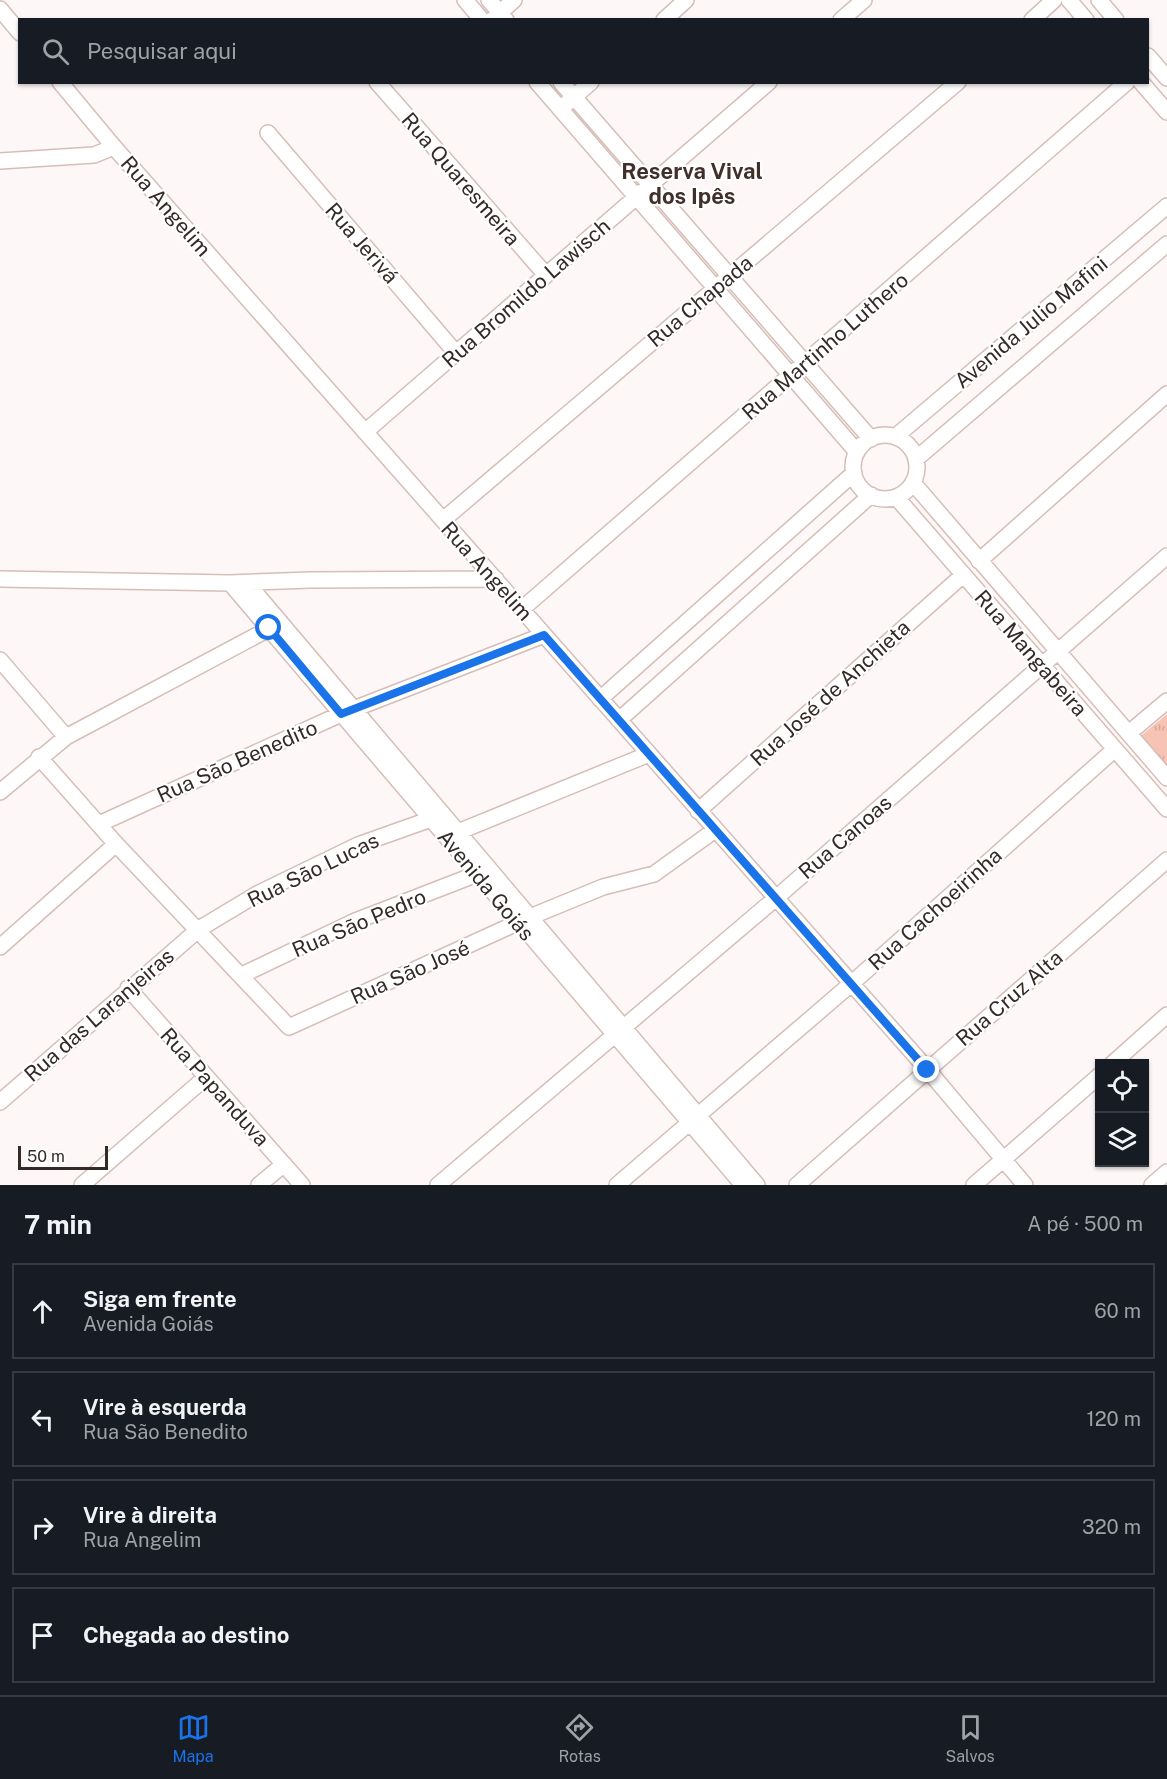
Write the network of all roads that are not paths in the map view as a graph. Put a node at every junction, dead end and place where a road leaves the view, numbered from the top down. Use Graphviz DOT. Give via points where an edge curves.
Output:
graph roads {
  1 [pos="465,0"];
  2 [pos="489,0"];
  3 [pos="514,0"];
  4 [pos="686,0"];
  5 [pos="864,0"];
  6 [pos="1054,0"];
  7 [pos="1069,0"];
  8 [pos="1099,0"];
  9 [pos="0,9"];
  10 [pos="499,17"];
  11 [pos="480,18"];
  12 [pos="666,18"];
  13 [pos="843,18"];
  14 [pos="1034,18"];
  15 [pos="1084,18"];
  16 [pos="1114,18"];
  17 [pos="18,31"];
  18 [pos="1149,60"];
  19 [pos="1167,78"];
  20 [pos="62,84"];
  21 [pos="379,84"];
  22 [pos="539,84"];
  23 [pos="563,84"];
  24 [pos="589,84"];
  25 [pos="767,84"];
  26 [pos="955,84"];
  27 [pos="1125,84"];
  28 [pos="1143,84"];
  29 [pos="574,97"];
  30 [pos="560,109"];
  31 [pos="1167,112"];
  32 [pos="268,134"];
  33 [pos="114,147"];
  34 [pos="0,160"];
  35 [pos="650,185"];
  36 [pos="636,197"];
  37 [pos="1167,206"];
  38 [pos="1167,244"];
  39 [pos="546,275"];
  40 [pos="730,276"];
  41 [pos="716,288"];
  42 [pos="456,353"];
  43 [pos="805,363"];
  44 [pos="791,375"];
  45 [pos="1167,394"];
  46 [pos="365,432"];
  47 [pos="895,437"];
  48 [pos="871,439"];
  49 [pos="857,452"];
  50 [pos="916,459"];
  51 [pos="854,473"];
  52 [pos="914,483"];
  53 [pos="871,495"];
  54 [pos="897,497"];
  55 [pos="443,520"];
  56 [pos="1167,556"];
  57 [pos="979,561"];
  58 [pos="962,576"];
  59 [pos="0,579"];
  60 [pos="496,579"];
  61 [pos="230,583"];
  62 [pos="247,583"];
  63 [pos="522,609"];
  64 [pos="275,625"];
  65 [pos="544,635"];
  66 [pos="1059,651"];
  67 [pos="0,660"];
  68 [pos="1042,665"];
  69 [pos="600,699"];
  70 [pos="1167,700"];
  71 [pos="348,712"];
  72 [pos="619,720"];
  73 [pos="1129,733"];
  74 [pos="66,737"];
  75 [pos="1115,749"];
  76 [pos="649,754"];
  77 [pos="39,757"];
  78 [pos="1167,778"];
  79 [pos="0,792"];
  80 [pos="1167,809"];
  81 [pos="698,811"];
  82 [pos="431,819"];
  83 [pos="99,824"];
  84 [pos="715,830"];
  85 [pos="458,832"];
  86 [pos="116,844"];
  87 [pos="1167,860"];
  88 [pos="477,874"];
  89 [pos="776,897"];
  90 [pos="524,920"];
  91 [pos="199,929"];
  92 [pos="0,946"];
  93 [pos="242,975"];
  94 [pos="851,984"];
  95 [pos="128,988"];
  96 [pos="1167,1015"];
  97 [pos="618,1031"];
  98 [pos="1118,1059"];
  99 [pos="927,1070"];
  100 [pos="205,1078"];
  101 [pos="1095,1079"];
  102 [pos="0,1102"];
  103 [pos="693,1119"];
  104 [pos="1003,1160"];
  105 [pos="284,1164"];
  106 [pos="1167,1172"];
  107 [pos="82,1185"];
  108 [pos="259,1185"];
  109 [pos="302,1185"];
  110 [pos="438,1185"];
  111 [pos="617,1185"];
  112 [pos="743,1185"];
  113 [pos="757,1185"];
  114 [pos="797,1185"];
  115 [pos="974,1185"];
  116 [pos="1025,1185"];
  117 [pos="1152,1185"];
  1 -- 11 [label="street"];
  2 -- 10 [label="street"];
  3 -- 10 [label="street"];
  4 -- 12 [label="street"];
  5 -- 13 [label="street"];
  6 -- 14 [label="street"];
  7 -- 15 [label="street"];
  8 -- 16 [label="street"];
  9 -- 17 [label="street"];
  18 -- 19 [label="street"];
  20 -- 33 [label="street, Rua Angelim"];
  21 -- 39 [label="street, Rua Quaresmeira"];
  22 -- 30 [label="street"];
  23 -- 29 [label="street"];
  24 -- 29 [label="street"];
  25 -- 35 [label="street, Rua Bromildo Lawisch"];
  26 -- 40 [label="street, Rua Chapada"];
  27 -- 43 [label="street, Rua Martinho Luthero"];
  28 -- 31 [label="street"];
  29 -- 30 [label="street"];
  29 -- 35 [label="street"];
  30 -- 36 [label="street"];
  32 -- 42 [label="street, Rua Jerivá"];
  33 -- 34 [label="street" via="94,155"];
  33 -- 46 [label="street, Rua Angelim"];
  35 -- 36 [label="street, Rua Bromildo Lawisch"];
  35 -- 40 [label="street"];
  36 -- 39 [label="street, Rua Bromildo Lawisch"];
  36 -- 41 [label="street"];
  37 -- 47 [label="street, Avenida Julio Mafini"];
  38 -- 50 [label="street, Avenida Julio Mafini"];
  39 -- 42 [label="street, Rua Bromildo Lawisch"];
  40 -- 41 [label="street, Rua Chapada"];
  40 -- 43 [label="street"];
  41 -- 44 [label="street"];
  41 -- 55 [label="street, Rua Chapada"];
  42 -- 46 [label="street, Rua Bromildo Lawisch"];
  43 -- 44 [label="street, Rua Martinho Luthero"];
  43 -- 48 [label="street"];
  44 -- 49 [label="street"];
  44 -- 63 [label="street, Rua Martinho Luthero"];
  45 -- 57 [label="street"];
  46 -- 55 [label="street, Rua Angelim"];
  47 -- 48 [label="street"];
  47 -- 50 [label="street" via="912,450"];
  48 -- 49 [label="street"];
  49 -- 51 [label="street"];
  50 -- 52 [label="street"];
  51 -- 53 [label="street" via="857,482"];
  51 -- 69 [label="street"];
  52 -- 54 [label="street"];
  52 -- 57 [label="street, Rua Mangabeira"];
  53 -- 54 [label="street"];
  53 -- 72 [label="street"];
  54 -- 58 [label="street, Rua Mangabeira"];
  55 -- 60 [label="street, Rua Angelim"];
  56 -- 66 [label="street, Rua Canoas"];
  57 -- 66 [label="street, Rua Mangabeira"];
  58 -- 68 [label="street, Rua Mangabeira"];
  58 -- 81 [label="street, Rua José de Anchieta"];
  59 -- 61 [label="street"];
  60 -- 62 [label="street"];
  60 -- 63 [label="street, Rua Angelim"];
  61 -- 62 [label="street"];
  61 -- 64 [label="street, Avenida Goiás"];
  62 -- 64 [label="street, Avenida Goiás"];
  63 -- 65 [label="street, Rua Angelim"];
  64 -- 71 [label="street, Avenida Goiás"];
  64 -- 74 [label="street"];
  65 -- 69 [label="street, Rua Angelim"];
  65 -- 71 [label="street, Rua São Benedito"];
  66 -- 68 [label="street, Rua Canoas"];
  66 -- 73 [label="street, Rua Mangabeira"];
  67 -- 74 [label="street"];
  68 -- 75 [label="street, Rua Mangabeira"];
  68 -- 89 [label="street, Rua Canoas"];
  69 -- 72 [label="street, Rua Angelim"];
  70 -- 73 [label="street"];
  71 -- 82 [label="street, Avenida Goiás"];
  71 -- 83 [label="street, Rua São Benedito"];
  71 -- 85 [label="street, Avenida Goiás"];
  72 -- 76 [label="street, Rua Angelim"];
  73 -- 78 [label="street, Rua Mangabeira"];
  74 -- 77 [label="street"];
  75 -- 80 [label="street, Rua Mangabeira"];
  75 -- 94 [label="street, Rua Cachoeirinha"];
  76 -- 81 [label="street, Rua Angelim"];
  76 -- 85 [label="street"];
  77 -- 79 [label="street"];
  77 -- 83 [label="street"];
  81 -- 84 [label="street, Rua Angelim"];
  82 -- 88 [label="street, Avenida Goiás"];
  82 -- 91 [label="street, Rua São Lucas" via="358,845 259,893"];
  83 -- 86 [label="street"];
  84 -- 89 [label="street, Rua Angelim"];
  84 -- 90 [label="street, Rua São José" via="654,874 603,887"];
  85 -- 90 [label="street, Avenida Goiás"];
  86 -- 91 [label="street"];
  86 -- 92 [label="street"];
  87 -- 99 [label="street, Rua Cruz Alta"];
  88 -- 90 [label="street, Avenida Goiás"];
  88 -- 93 [label="street, Rua São Pedro" via="353,922"];
  89 -- 94 [label="street, Rua Angelim"];
  89 -- 97 [label="street, Rua Canoas"];
  90 -- 93 [label="street, Rua São José" via="289,1027"];
  90 -- 97 [label="street, Avenida Goiás"];
  91 -- 93 [label="street"];
  91 -- 95 [label="street, Rua das Laranjeiras"];
  94 -- 99 [label="street, Rua Angelim"];
  94 -- 103 [label="street, Rua Cachoeirinha"];
  95 -- 100 [label="street, Rua Papanduva"];
  95 -- 102 [label="street, Rua das Laranjeiras"];
  96 -- 98 [label="street"];
  97 -- 103 [label="street, Avenida Goiás"];
  97 -- 110 [label="street, Rua Canoas"];
  99 -- 104 [label="street, Rua Angelim"];
  99 -- 114 [label="street, Rua Cruz Alta"];
  100 -- 105 [label="street, Rua Papanduva"];
  100 -- 107 [label="street"];
  101 -- 104 [label="street"];
  103 -- 111 [label="street, Rua Cachoeirinha"];
  103 -- 112 [label="street, Avenida Goiás"];
  103 -- 113 [label="street, Avenida Goiás"];
  104 -- 115 [label="street"];
  104 -- 116 [label="street, Rua Angelim"];
  105 -- 108 [label="street"];
  105 -- 109 [label="street, Rua Papanduva"];
  106 -- 117 [label="street"];
}
